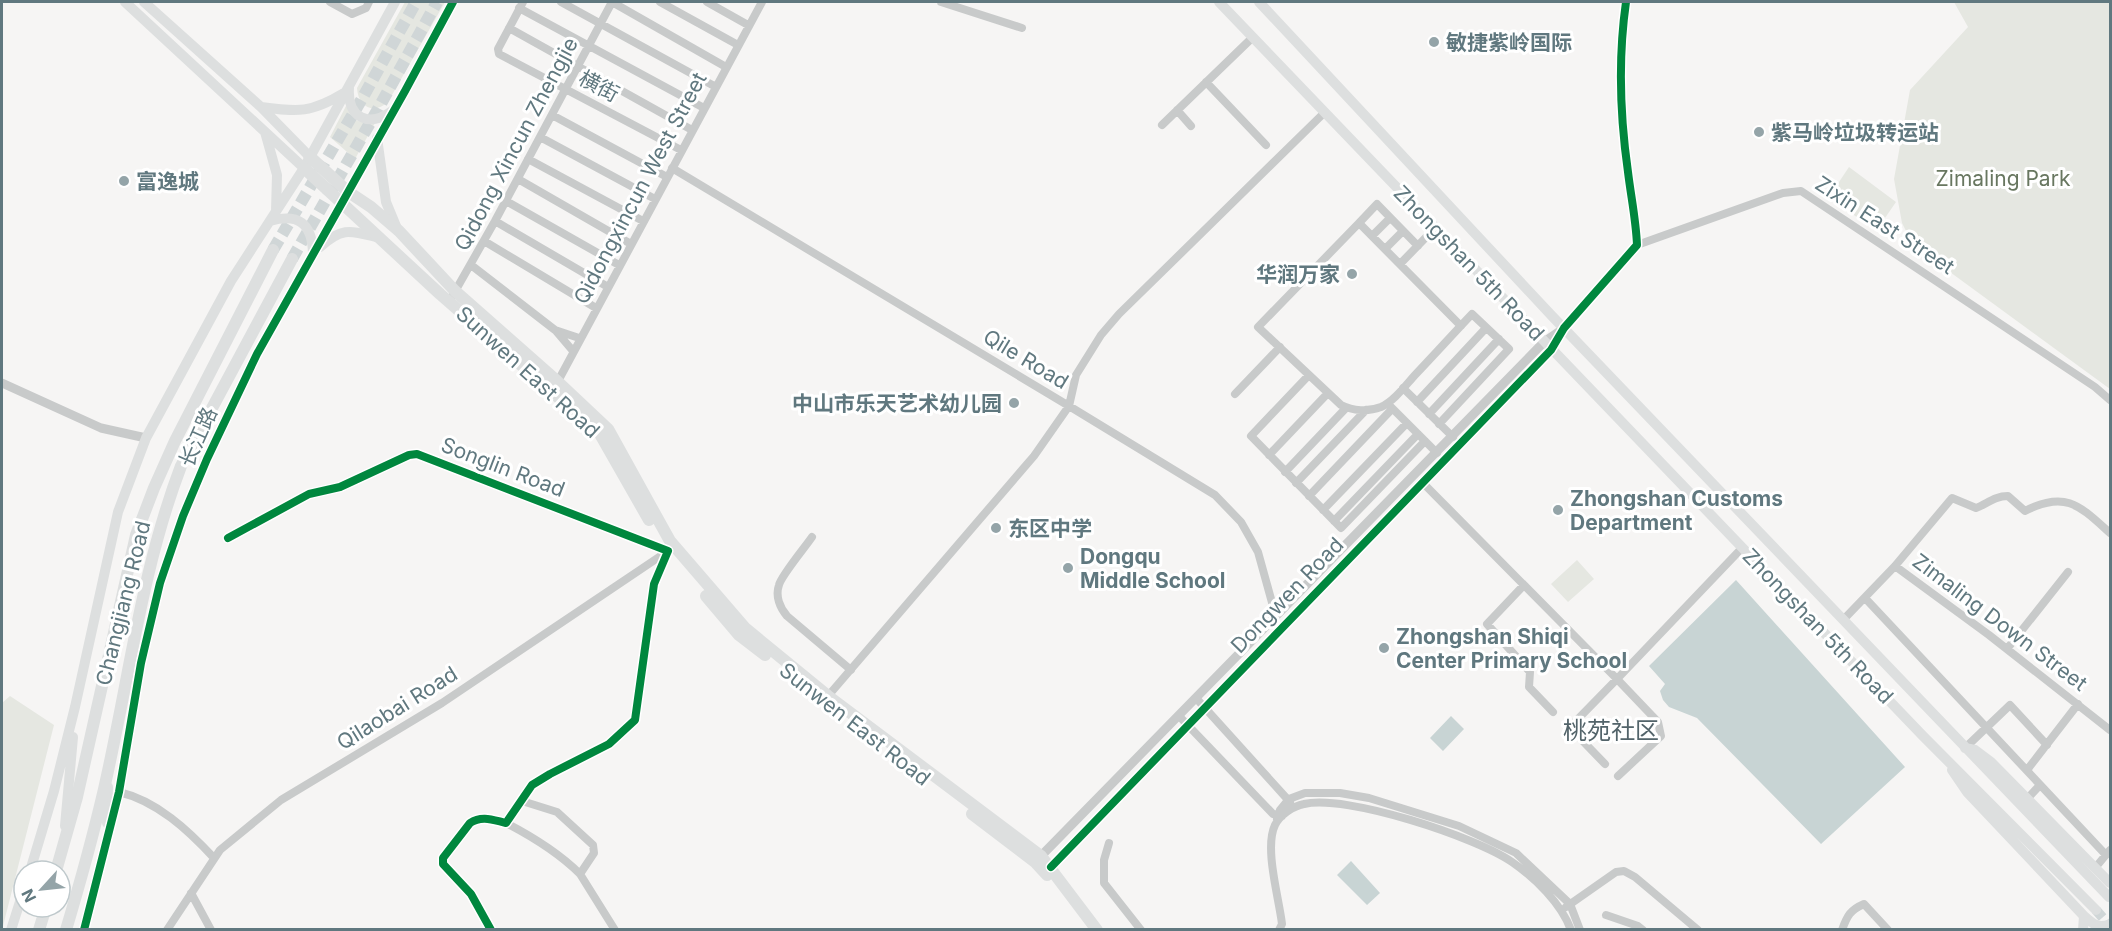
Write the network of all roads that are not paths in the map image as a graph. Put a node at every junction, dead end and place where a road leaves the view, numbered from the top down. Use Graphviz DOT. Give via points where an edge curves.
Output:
graph roads {
  1 [pos="125,2"];
  2 [pos="146,2"];
  3 [pos="330,2"];
  4 [pos="369,2"];
  5 [pos="395,2"];
  6 [pos="453,2"];
  7 [pos="561,2"];
  8 [pos="612,2"];
  9 [pos="660,2"];
  10 [pos="707,2"];
  11 [pos="759,2"];
  12 [pos="941,2"];
  13 [pos="1219,2"];
  14 [pos="1259,2"];
  15 [pos="1626,2"];
  16 [pos="521,5"];
  17 [pos="600,23"];
  18 [pos="748,25"];
  19 [pos="509,28"];
  20 [pos="1022,28"];
  21 [pos="1253,37"];
  22 [pos="738,45"];
  23 [pos="589,46"];
  24 [pos="578,66"];
  25 [pos="726,67"];
  26 [pos="350,82"];
  27 [pos="1206,82"];
  28 [pos="716,87"];
  29 [pos="566,89"];
  30 [pos="344,93"];
  31 [pos="261,107"];
  32 [pos="704,108"];
  33 [pos="394,109"];
  34 [pos="1177,110"];
  35 [pos="1325,112"];
  36 [pos="552,115"];
  37 [pos="1162,125"];
  38 [pos="1191,126"];
  39 [pos="692,130"];
  40 [pos="265,131"];
  41 [pos="540,137"];
  42 [pos="377,138"];
  43 [pos="1266,145"];
  44 [pos="681,150"];
  45 [pos="309,156"];
  46 [pos="528,159"];
  47 [pos="304,168"];
  48 [pos="672,168"];
  49 [pos="667,177"];
  50 [pos="518,179"];
  51 [pos="347,191"];
  52 [pos="655,199"];
  53 [pos="506,201"];
  54 [pos="342,203"];
  55 [pos="273,217"];
  56 [pos="1390,218"];
  57 [pos="495,221"];
  58 [pos="643,221"];
  59 [pos="1359,223"];
  60 [pos="1435,228"];
  61 [pos="399,231"];
  62 [pos="1403,231"];
  63 [pos="1372,236"];
  64 [pos="380,238"];
  65 [pos="484,241"];
  66 [pos="631,244"];
  67 [pos="1637,245"];
  68 [pos="1418,246"];
  69 [pos="1385,249"];
  70 [pos="273,250"];
  71 [pos="313,254"];
  72 [pos="292,259"];
  73 [pos="1400,264"];
  74 [pos="471,265"];
  75 [pos="620,265"];
  76 [pos="608,287"];
  77 [pos="452,297"];
  78 [pos="596,308"];
  79 [pos="1461,326"];
  80 [pos="1486,328"];
  81 [pos="1564,328"];
  82 [pos="555,330"];
  83 [pos="579,338"];
  84 [pos="1499,339"];
  85 [pos="1548,346"];
  86 [pos="1280,347"];
  87 [pos="573,351"];
  88 [pos="1309,375"];
  89 [pos="2,382"];
  90 [pos="555,387"];
  91 [pos="1403,388"];
  92 [pos="1328,393"];
  93 [pos="1235,394"];
  94 [pos="2110,400"];
  95 [pos="1418,402"];
  96 [pos="1069,406"];
  97 [pos="1390,406"];
  98 [pos="1347,408"];
  99 [pos="1366,411"];
  100 [pos="1429,414"];
  101 [pos="1407,423"];
  102 [pos="1439,424"];
  103 [pos="1418,434"];
  104 [pos="1453,437"];
  105 [pos="146,438"];
  106 [pos="1425,441"];
  107 [pos="1437,453"];
  108 [pos="1269,455"];
  109 [pos="1285,472"];
  110 [pos="1422,482"];
  111 [pos="1296,483"];
  112 [pos="1309,496"];
  113 [pos="1323,510"];
  114 [pos="1334,521"];
  115 [pos="2110,533"];
  116 [pos="812,537"];
  117 [pos="228,538"];
  118 [pos="1742,548"];
  119 [pos="672,549"];
  120 [pos="1895,566"];
  121 [pos="2068,572"];
  122 [pos="1524,585"];
  123 [pos="1865,598"];
  124 [pos="1276,617"];
  125 [pos="1844,620"];
  126 [pos="2007,649"];
  127 [pos="851,670"];
  128 [pos="1617,680"];
  129 [pos="828,696"];
  130 [pos="1196,698"];
  131 [pos="2078,704"];
  132 [pos="75,707"];
  133 [pos="1204,708"];
  134 [pos="1553,712"];
  135 [pos="1179,716"];
  136 [pos="1187,725"];
  137 [pos="2110,730"];
  138 [pos="2047,745"];
  139 [pos="1965,748"];
  140 [pos="1949,762"];
  141 [pos="1605,764"];
  142 [pos="108,767"];
  143 [pos="2027,770"];
  144 [pos="1618,776"];
  145 [pos="2040,785"];
  146 [pos="119,792"];
  147 [pos="2028,798"];
  148 [pos="1288,799"];
  149 [pos="522,801"];
  150 [pos="1289,811"];
  151 [pos="1278,816"];
  152 [pos="506,823"];
  153 [pos="1274,826"];
  154 [pos="64,843"];
  155 [pos="1109,843"];
  156 [pos="106,844"];
  157 [pos="2108,853"];
  158 [pos="1041,856"];
  159 [pos="214,858"];
  160 [pos="34,859"];
  161 [pos="59,859"];
  162 [pos="1051,867"];
  163 [pos="2095,868"];
  164 [pos="580,874"];
  165 [pos="2110,883"];
  166 [pos="191,893"];
  167 [pos="2109,897"];
  168 [pos="1570,904"];
  169 [pos="1561,910"];
  170 [pos="2096,910"];
  171 [pos="1606,915"];
  172 [pos="2084,916"];
  173 [pos="2110,924"];
  174 [pos="66,930"];
  175 [pos="84,930"];
  176 [pos="167,930"];
  177 [pos="211,930"];
  178 [pos="491,930"];
  179 [pos="615,930"];
  180 [pos="1089,930"];
  181 [pos="1097,930"];
  182 [pos="1141,930"];
  183 [pos="1279,930"];
  184 [pos="1570,930"];
  185 [pos="1580,930"];
  186 [pos="1643,930"];
  187 [pos="1698,930"];
  188 [pos="1842,930"];
  189 [pos="1888,930"];
  190 [pos="2083,930"];
  1 -- 40 [label="main road, Sunwen East Road"];
  2 -- 31 [label="main road, Sunwen East Road"];
  3 -- 4 [label="street" via="352,14 366,8"];
  5 -- 26 [label="main road, 长江路"];
  6 -- 33 [label="main road, 长江路"];
  7 -- 17 [label="street"];
  8 -- 17 [label="street, Qidong Xincun Zhengjie"];
  8 -- 25 [label="street"];
  9 -- 22 [label="street"];
  10 -- 18 [label="street"];
  11 -- 18 [label="street, Qidongxincun West Street"];
  12 -- 20 [label="street"];
  13 -- 21 [label="main road, Zhongshan 5th Road"];
  14 -- 81 [label="main road, Zhongshan 5th Road"];
  15 -- 67 [label="street" via="1620,52 1622,115"];
  16 -- 19 [label="street"];
  16 -- 23 [label="street"];
  17 -- 23 [label="street, Qidong Xincun Zhengjie"];
  17 -- 28 [label="street"];
  18 -- 22 [label="street, Qidongxincun West Street"];
  19 -- 24 [label="street"];
  19 -- 29 [label="street, 横街" via="499,54"];
  21 -- 27 [label="street"];
  21 -- 35 [label="main road, Zhongshan 5th Road"];
  22 -- 25 [label="street, Qidongxincun West Street"];
  23 -- 24 [label="street, Qidong Xincun Zhengjie"];
  23 -- 32 [label="street"];
  24 -- 29 [label="street, Qidong Xincun Zhengjie"];
  24 -- 39 [label="street"];
  25 -- 28 [label="street, Qidongxincun West Street"];
  26 -- 30 [label="main road, 长江路"];
  26 -- 33 [label="main road" via="348,100 357,116 366,120 382,118"];
  27 -- 34 [label="street"];
  27 -- 43 [label="street"];
  28 -- 32 [label="street, Qidongxincun West Street"];
  29 -- 36 [label="street, Qidong Xincun Zhengjie"];
  29 -- 44 [label="street, 横街"];
  30 -- 31 [label="main road" via="310,110"];
  30 -- 45 [label="main road, 长江路"];
  31 -- 45 [label="main road, Sunwen East Road"];
  32 -- 39 [label="street, Qidongxincun West Street"];
  33 -- 42 [label="main road, 长江路"];
  34 -- 37 [label="street"];
  34 -- 38 [label="street"];
  35 -- 60 [label="main road, Zhongshan 5th Road"];
  35 -- 96 [label="street" via="1113,321 1076,375"];
  36 -- 41 [label="street, Qidong Xincun Zhengjie"];
  36 -- 49 [label="street"];
  39 -- 44 [label="street, Qidongxincun West Street"];
  40 -- 47 [label="main road, Sunwen East Road"];
  40 -- 55 [label="main road" via="277,175"];
  41 -- 46 [label="street, Qidong Xincun Zhengjie"];
  41 -- 52 [label="street"];
  42 -- 51 [label="main road, 长江路"];
  42 -- 61 [label="main road" via="386,202"];
  44 -- 48 [label="street, Qidongxincun West Street"];
  45 -- 47 [label="main road, 长江路"];
  45 -- 51 [label="main road, Sunwen East Road"];
  46 -- 50 [label="street, Qidong Xincun Zhengjie"];
  46 -- 58 [label="street"];
  47 -- 54 [label="main road, Sunwen East Road"];
  47 -- 55 [label="main road, 长江路"];
  48 -- 49 [label="street, Qidongxincun West Street"];
  48 -- 96 [label="street, Qile Road"];
  49 -- 52 [label="street, Qidongxincun West Street"];
  50 -- 53 [label="street, Qidong Xincun Zhengjie"];
  50 -- 66 [label="street"];
  51 -- 54 [label="main road, 长江路"];
  51 -- 61 [label="main road, Sunwen East Road"];
  52 -- 58 [label="street, Qidongxincun West Street"];
  53 -- 57 [label="street, Qidong Xincun Zhengjie"];
  53 -- 75 [label="street"];
  54 -- 64 [label="main road, Sunwen East Road"];
  54 -- 71 [label="main road, 长江路"];
  55 -- 71 [label="main road" via="285,217 306,226 313,236"];
  55 -- 105 [label="main road, 长江路" via="231,281"];
  56 -- 59 [label="street" via="1377,204"];
  56 -- 62 [label="street"];
  56 -- 63 [label="street"];
  57 -- 65 [label="street, Qidong Xincun Zhengjie"];
  57 -- 76 [label="street"];
  58 -- 66 [label="street, Qidongxincun West Street"];
  59 -- 63 [label="street"];
  59 -- 86 [label="street" via="1258,327"];
  60 -- 68 [label="street"];
  60 -- 85 [label="main road, Zhongshan 5th Road"];
  61 -- 77 [label="main road, Sunwen East Road"];
  62 -- 68 [label="street"];
  62 -- 69 [label="street"];
  63 -- 69 [label="street"];
  64 -- 71 [label="main road" via="345,231"];
  64 -- 77 [label="main road, Sunwen East Road"];
  65 -- 74 [label="street, Qidong Xincun Zhengjie"];
  65 -- 78 [label="street"];
  66 -- 75 [label="street, Qidongxincun West Street"];
  67 -- 81 [label="street"];
  67 -- 94 [label="street, Zixin East Street" via="1772,197 1801,191"];
  68 -- 73 [label="street"];
  69 -- 73 [label="street"];
  70 -- 154 [label="main road, Changjiang Road" via="175,441 136,535"];
  71 -- 146 [label="main road, 长江路" via="257,354 183,516 160,583 141,663"];
  72 -- 142 [label="main road, Changjiang Road" via="181,466 168,500 139,606"];
  73 -- 79 [label="street"];
  74 -- 77 [label="street, Qidong Xincun Zhengjie"];
  74 -- 82 [label="street"];
  75 -- 76 [label="street, Qidongxincun West Street"];
  76 -- 78 [label="street, Qidongxincun West Street"];
  77 -- 90 [label="main road, Sunwen East Road"];
  78 -- 83 [label="street, Qidongxincun West Street"];
  79 -- 80 [label="street" via="1472,314"];
  79 -- 91 [label="street"];
  80 -- 84 [label="street"];
  80 -- 95 [label="street"];
  81 -- 85 [label="street"];
  81 -- 125 [label="main road, Zhongshan 5th Road"];
  82 -- 83 [label="street"];
  82 -- 87 [label="street"];
  83 -- 87 [label="street, Qidongxincun West Street"];
  84 -- 100 [label="street"];
  84 -- 102 [label="street" via="1509,349"];
  85 -- 104 [label="street, Dongwen Road"];
  85 -- 110 [label="street, Dongwen Road"];
  85 -- 118 [label="main road, Zhongshan 5th Road"];
  86 -- 88 [label="street"];
  86 -- 93 [label="street"];
  87 -- 90 [label="street, Qidongxincun West Street"];
  88 -- 92 [label="street"];
  88 -- 108 [label="street" via="1251,436"];
  89 -- 105 [label="street" via="100,428"];
  90 -- 119 [label="main road, Sunwen East Road" via="608,429"];
  91 -- 95 [label="street"];
  91 -- 97 [label="street"];
  92 -- 98 [label="street"];
  92 -- 108 [label="street"];
  95 -- 100 [label="street"];
  96 -- 124 [label="street" via="1215,495 1241,522 1258,552"];
  96 -- 127 [label="street, Qile Road" via="1034,456"];
  97 -- 99 [label="street"];
  97 -- 101 [label="street"];
  97 -- 112 [label="street"];
  98 -- 99 [label="street"];
  98 -- 109 [label="street"];
  99 -- 111 [label="street"];
  100 -- 102 [label="street"];
  101 -- 103 [label="street"];
  101 -- 113 [label="street"];
  102 -- 104 [label="street"];
  103 -- 106 [label="street"];
  103 -- 114 [label="street"];
  104 -- 107 [label="street, Dongwen Road"];
  105 -- 132 [label="main road, 长江路" via="118,512"];
  106 -- 107 [label="street"];
  106 -- 114 [label="street" via="1341,528"];
  107 -- 124 [label="street, Dongwen Road"];
  108 -- 109 [label="street"];
  109 -- 111 [label="street"];
  110 -- 122 [label="street"];
  110 -- 133 [label="street, Dongwen Road"];
  111 -- 112 [label="street"];
  112 -- 113 [label="street"];
  113 -- 114 [label="street"];
  115 -- 120 [label="street" via="2084,509 2061,501 2049,500 2025,511 2008,496 1993,498 1976,508 1952,498"];
  116 -- 127 [label="street" via="779,583 778,597 787,616"];
  117 -- 119 [label="street, Songlin Road" via="309,494 340,487 417,454"];
  118 -- 128 [label="street"];
  118 -- 140 [label="main road, Zhongshan 5th Road"];
  119 -- 129 [label="main road, Sunwen East Road" via="745,628"];
  119 -- 149 [label="street" via="654,584 635,720 609,744 532,785"];
  119 -- 159 [label="street, Qilaobai Road" via="442,703 281,800"];
  119 -- 180 [label="main road, Sunwen East Road" via="739,635 1035,862"];
  120 -- 123 [label="street"];
  120 -- 126 [label="street, Zimaling Down Street"];
  121 -- 126 [label="street"];
  122 -- 128 [label="street"];
  122 -- 134 [label="street" via="1487,624 1530,672 1529,687"];
  123 -- 125 [label="street"];
  123 -- 143 [label="street"];
  124 -- 130 [label="street, Dongwen Road"];
  125 -- 139 [label="main road, Zhongshan 5th Road"];
  126 -- 131 [label="street, Zimaling Down Street"];
  127 -- 129 [label="street, Qile Road"];
  128 -- 141 [label="street" via="1574,728"];
  128 -- 144 [label="street" via="1658,722 1661,736"];
  129 -- 158 [label="main road, Sunwen East Road"];
  130 -- 133 [label="street"];
  130 -- 135 [label="street, Dongwen Road"];
  131 -- 137 [label="street, Zimaling Down Street"];
  131 -- 138 [label="street"];
  132 -- 154 [label="main road"];
  132 -- 160 [label="main road, 长江路"];
  133 -- 136 [label="street, Dongwen Road"];
  133 -- 148 [label="street"];
  135 -- 136 [label="street"];
  135 -- 158 [label="street, Dongwen Road"];
  136 -- 151 [label="street"];
  136 -- 162 [label="street, Dongwen Road"];
  138 -- 139 [label="street" via="2010,705"];
  138 -- 143 [label="street"];
  139 -- 147 [label="main road, Zhongshan 5th Road" via="1982,754"];
  139 -- 167 [label="main road, Zhongshan 5th Road"];
  140 -- 170 [label="main road, Zhongshan 5th Road"];
  140 -- 172 [label="main road" via="1959,783"];
  142 -- 156 [label="main road"];
  142 -- 174 [label="main road, Changjiang Road"];
  143 -- 145 [label="street"];
  145 -- 147 [label="street"];
  145 -- 157 [label="street"];
  146 -- 156 [label="main road, 长江路"];
  146 -- 159 [label="street" via="137,796 172,819"];
  147 -- 163 [label="main road, Zhongshan 5th Road"];
  148 -- 150 [label="street"];
  148 -- 151 [label="street"];
  148 -- 168 [label="street" via="1305,793 1341,793 1459,826 1516,853"];
  149 -- 152 [label="street"];
  149 -- 164 [label="street" via="557,812 593,845 594,853"];
  150 -- 151 [label="street"];
  150 -- 153 [label="street"];
  150 -- 169 [label="street" via="1306,803 1341,803 1462,837 1515,864"];
  151 -- 153 [label="street"];
  152 -- 164 [label="street" via="542,842"];
  152 -- 178 [label="street" via="476,819 442,858 471,894"];
  153 -- 183 [label="street" via="1271,852 1282,924"];
  154 -- 161 [label="main road, Changjiang Road"];
  155 -- 182 [label="street" via="1104,883"];
  156 -- 175 [label="main road, 长江路"];
  157 -- 163 [label="street"];
  158 -- 162 [label="main road, Sunwen East Road"];
  159 -- 166 [label="street, Qilaobai Road"];
  162 -- 181 [label="main road, Sunwen East Road"];
  163 -- 165 [label="main road, Zhongshan 5th Road"];
  164 -- 179 [label="street"];
  166 -- 176 [label="street, Qilaobai Road"];
  166 -- 177 [label="street"];
  168 -- 169 [label="street"];
  168 -- 185 [label="street"];
  168 -- 187 [label="street" via="1616,872 1624,871"];
  169 -- 184 [label="street"];
  171 -- 186 [label="street"];
  172 -- 173 [label="main road" via="2096,926"];
  172 -- 190 [label="main road"];
  188 -- 189 [label="street" via="1847,915 1864,904"];
}
